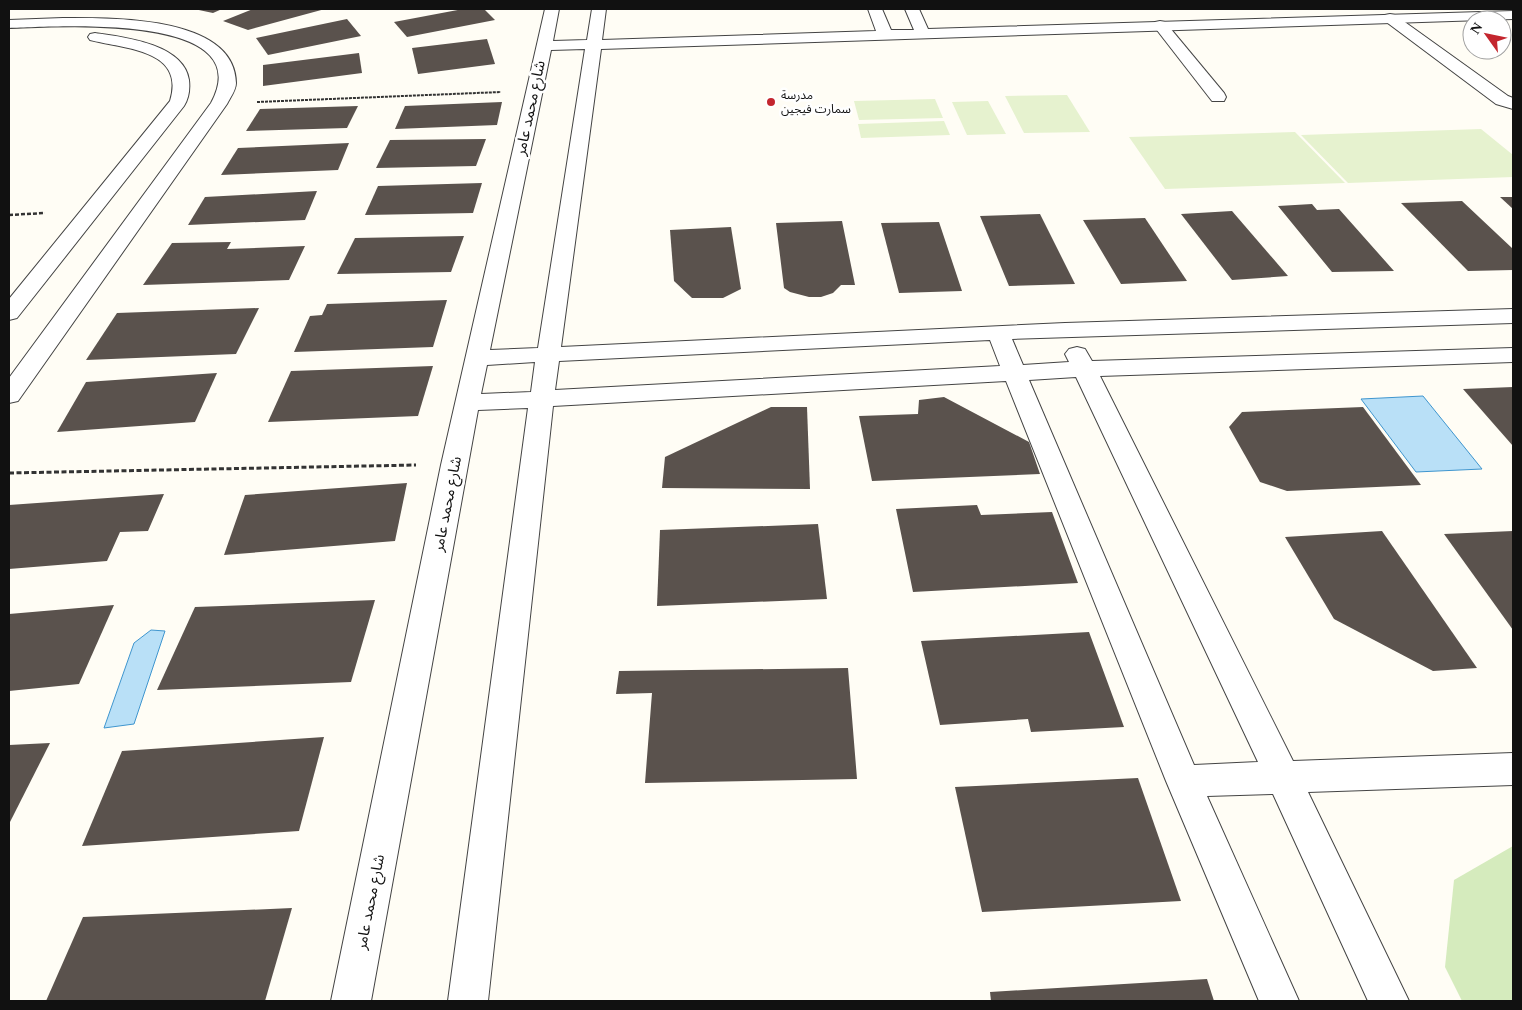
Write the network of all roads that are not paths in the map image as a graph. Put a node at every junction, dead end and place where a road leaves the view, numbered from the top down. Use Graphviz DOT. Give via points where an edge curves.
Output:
graph roads {
  1 [pos="877,13"];
  2 [pos="914,13"];
  3 [pos="1513,15"];
  4 [pos="934,16"];
  5 [pos="1390,18"];
  6 [pos="859,19"];
  7 [pos="9,24"];
  8 [pos="1160,25"];
  9 [pos="598,27"];
  10 [pos="552,28"];
  11 [pos="923,34"];
  12 [pos="885,35"];
  13 [pos="9,37"];
  14 [pos="1218,97"];
  15 [pos="1513,104"];
  16 [pos="9,313"];
  17 [pos="1513,316"];
  18 [pos="1065,330"];
  19 [pos="998,333"];
  20 [pos="549,353"];
  21 [pos="1513,355"];
  22 [pos="477,358"];
  23 [pos="1084,369"];
  24 [pos="1015,373"];
  25 [pos="9,395"];
  26 [pos="542,398"];
  27 [pos="468,403"];
  28 [pos="1513,769"];
  29 [pos="1283,778"];
  30 [pos="1183,781"];
  31 [pos="351,1001"];
  32 [pos="468,1001"];
  33 [pos="1279,1001"];
  34 [pos="1389,1001"];
  1 -- 2 [label="street"];
  1 -- 6 [label="street"];
  1 -- 12 [label="street"];
  2 -- 4 [label="street"];
  2 -- 11 [label="street"];
  3 -- 5 [label="street"];
  5 -- 8 [label="street"];
  5 -- 15 [label="street" via="1502,100"];
  7 -- 25 [label="street" via="100,22 171,30 197,39 216,52 226,66 228,84 219,104"];
  8 -- 11 [label="street"];
  8 -- 14 [label="street"];
  9 -- 10 [label="street"];
  9 -- 12 [label="street"];
  9 -- 20 [label="street"];
  10 -- 22 [label="street, شارع محمد عامر" via="534,90"];
  11 -- 12 [label="street"];
  13 -- 16 [label="street" via="91,36 140,45 172,62 180,74 182,87 178,102 167,118"];
  17 -- 18 [label="street"];
  18 -- 19 [label="street"];
  18 -- 23 [label="street"];
  19 -- 20 [label="street"];
  19 -- 24 [label="street"];
  20 -- 22 [label="street"];
  20 -- 26 [label="street"];
  21 -- 23 [label="street"];
  22 -- 27 [label="street, شارع محمد عامر"];
  23 -- 24 [label="street"];
  23 -- 29 [label="street"];
  24 -- 26 [label="street"];
  24 -- 30 [label="street"];
  26 -- 27 [label="street"];
  26 -- 32 [label="street"];
  27 -- 31 [label="street, شارع محمد عامر"];
  28 -- 29 [label="street"];
  29 -- 30 [label="street"];
  29 -- 34 [label="street"];
  30 -- 33 [label="street"];
}
